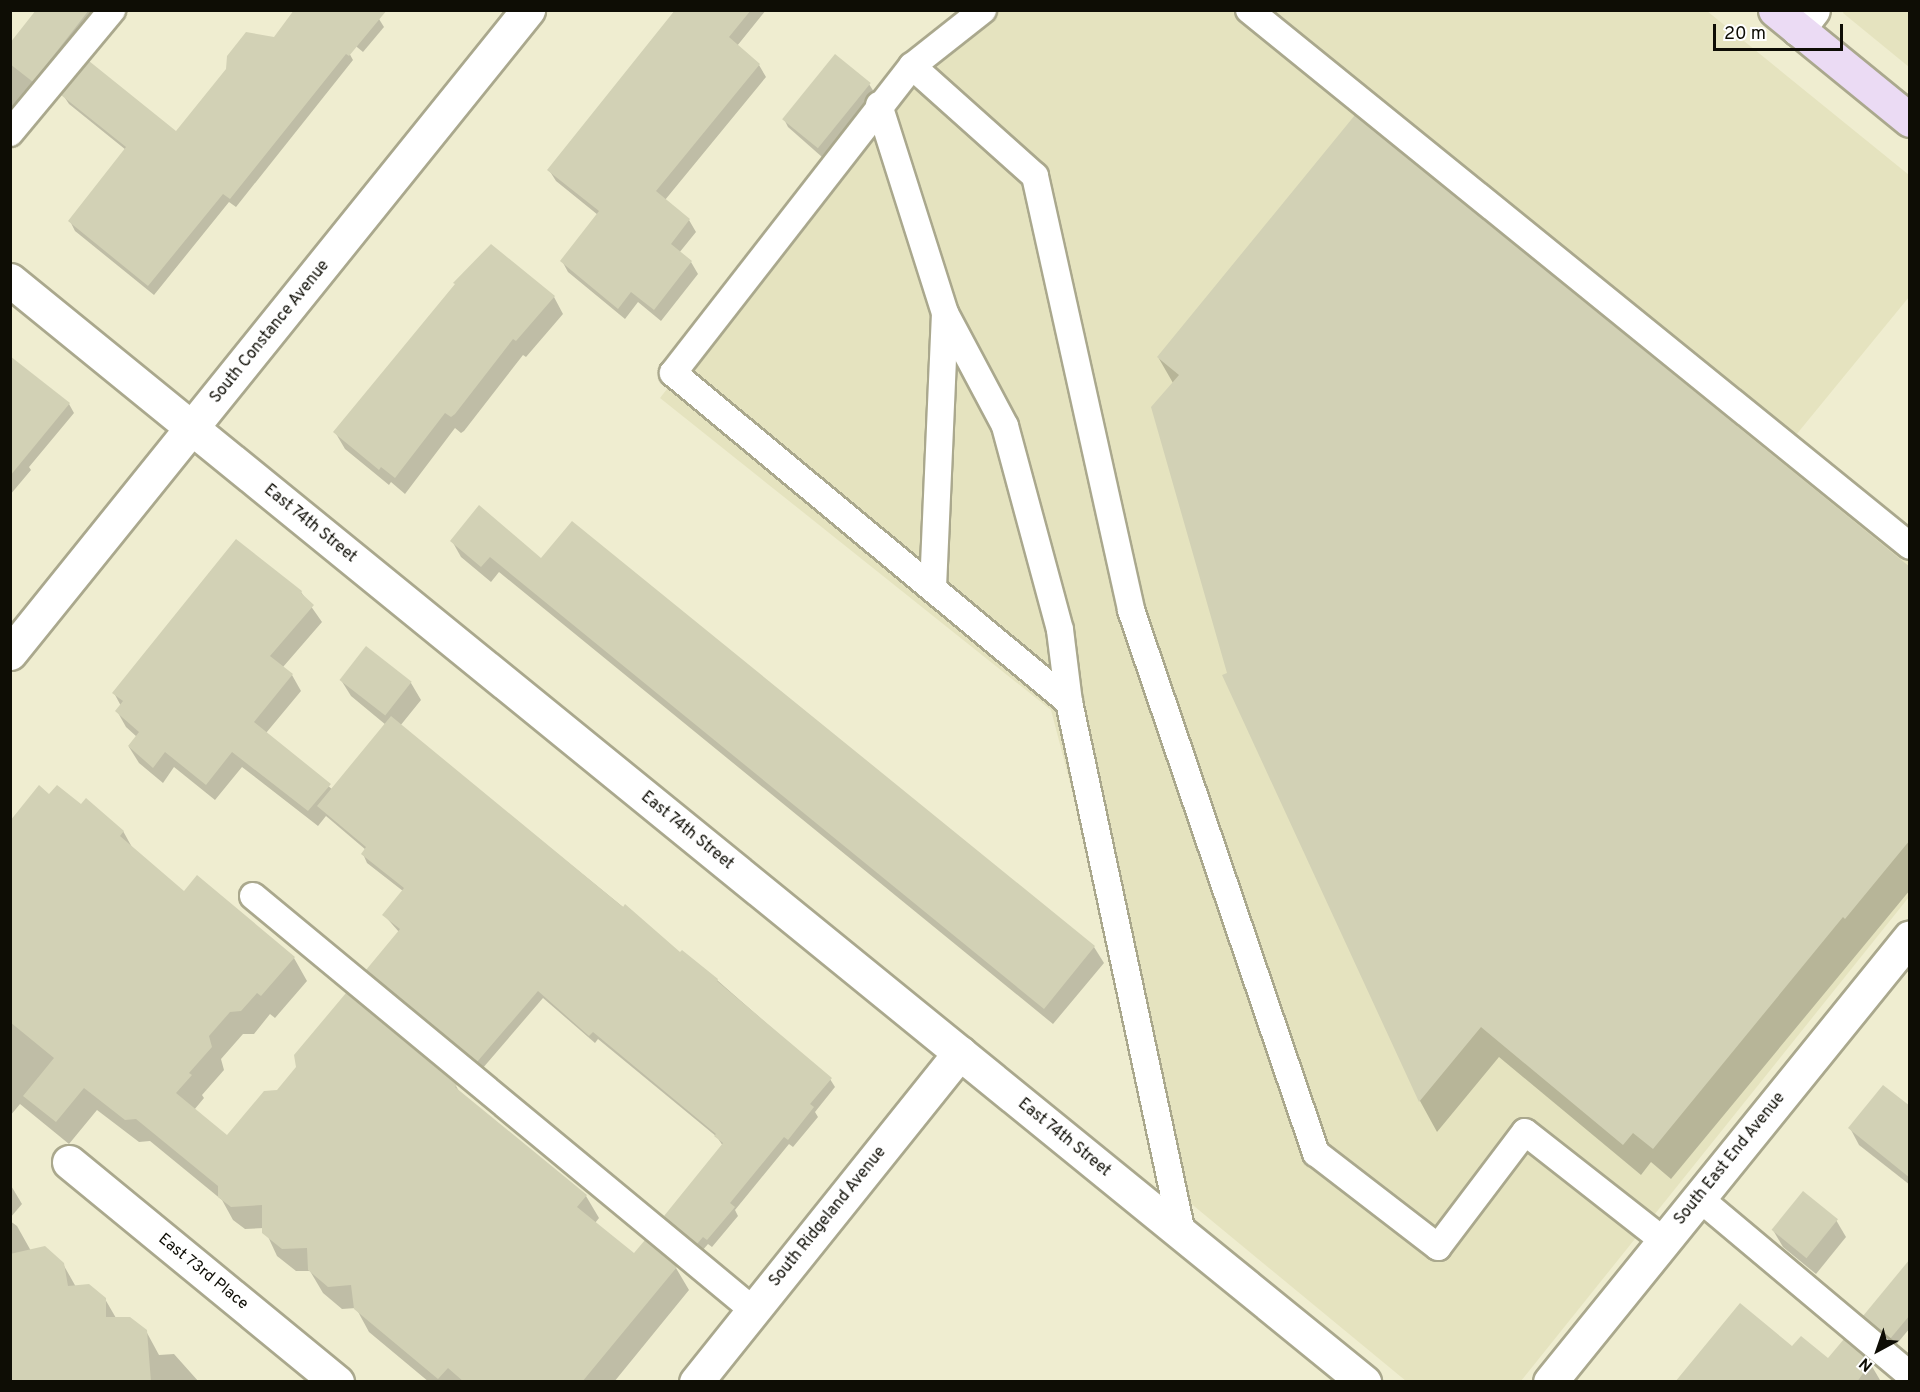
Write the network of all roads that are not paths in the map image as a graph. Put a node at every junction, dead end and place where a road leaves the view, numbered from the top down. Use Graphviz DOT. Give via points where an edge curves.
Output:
graph roads {
  1 [pos="112,10"];
  2 [pos="528,10"];
  3 [pos="983,10"];
  4 [pos="1249,10"];
  5 [pos="1796,17"];
  6 [pos="912,66"];
  7 [pos="879,105"];
  8 [pos="1910,120"];
  9 [pos="10,133"];
  10 [pos="10,280"];
  11 [pos="945,313"];
  12 [pos="193,428"];
  13 [pos="1910,546"];
  14 [pos="933,589"];
  15 [pos="10,653"];
  16 [pos="1069,702"];
  17 [pos="253,896"];
  18 [pos="1904,956"];
  19 [pos="960,1053"];
  20 [pos="69,1162"];
  21 [pos="1699,1198"];
  22 [pos="1182,1233"];
  23 [pos="1664,1242"];
  24 [pos="753,1310"];
  25 [pos="1910,1375"];
  26 [pos="337,1382"];
  27 [pos="696,1382"];
  28 [pos="1364,1382"];
  29 [pos="1550,1382"];
  1 -- 9 [label="lane"];
  2 -- 12 [label="street, South Constance Avenue"];
  3 -- 6 [label="lane"];
  4 -- 13 [label="lane"];
  5 -- 8 [label="main road"];
  6 -- 7 [label="lane"];
  6 -- 23 [label="lane" via="1035,176 1131,610 1316,1153 1438,1247 1525,1132"];
  7 -- 11 [label="lane"];
  7 -- 14 [label="lane" via="673,373"];
  10 -- 12 [label="street, East 74th Street"];
  11 -- 14 [label="lane"];
  11 -- 16 [label="lane" via="1005,426 1060,630"];
  12 -- 15 [label="street, South Constance Avenue"];
  12 -- 19 [label="street, East 74th Street"];
  14 -- 16 [label="lane"];
  16 -- 22 [label="lane"];
  17 -- 24 [label="lane"];
  18 -- 21 [label="street, South East End Avenue"];
  19 -- 22 [label="street, East 74th Street"];
  19 -- 24 [label="street, South Ridgeland Avenue"];
  20 -- 26 [label="street, East 73rd Place"];
  21 -- 23 [label="street, South East End Avenue"];
  21 -- 25 [label="lane"];
  22 -- 28 [label="street, East 74th Street"];
  23 -- 29 [label="street, South East End Avenue"];
  24 -- 27 [label="street, South Ridgeland Avenue"];
}
